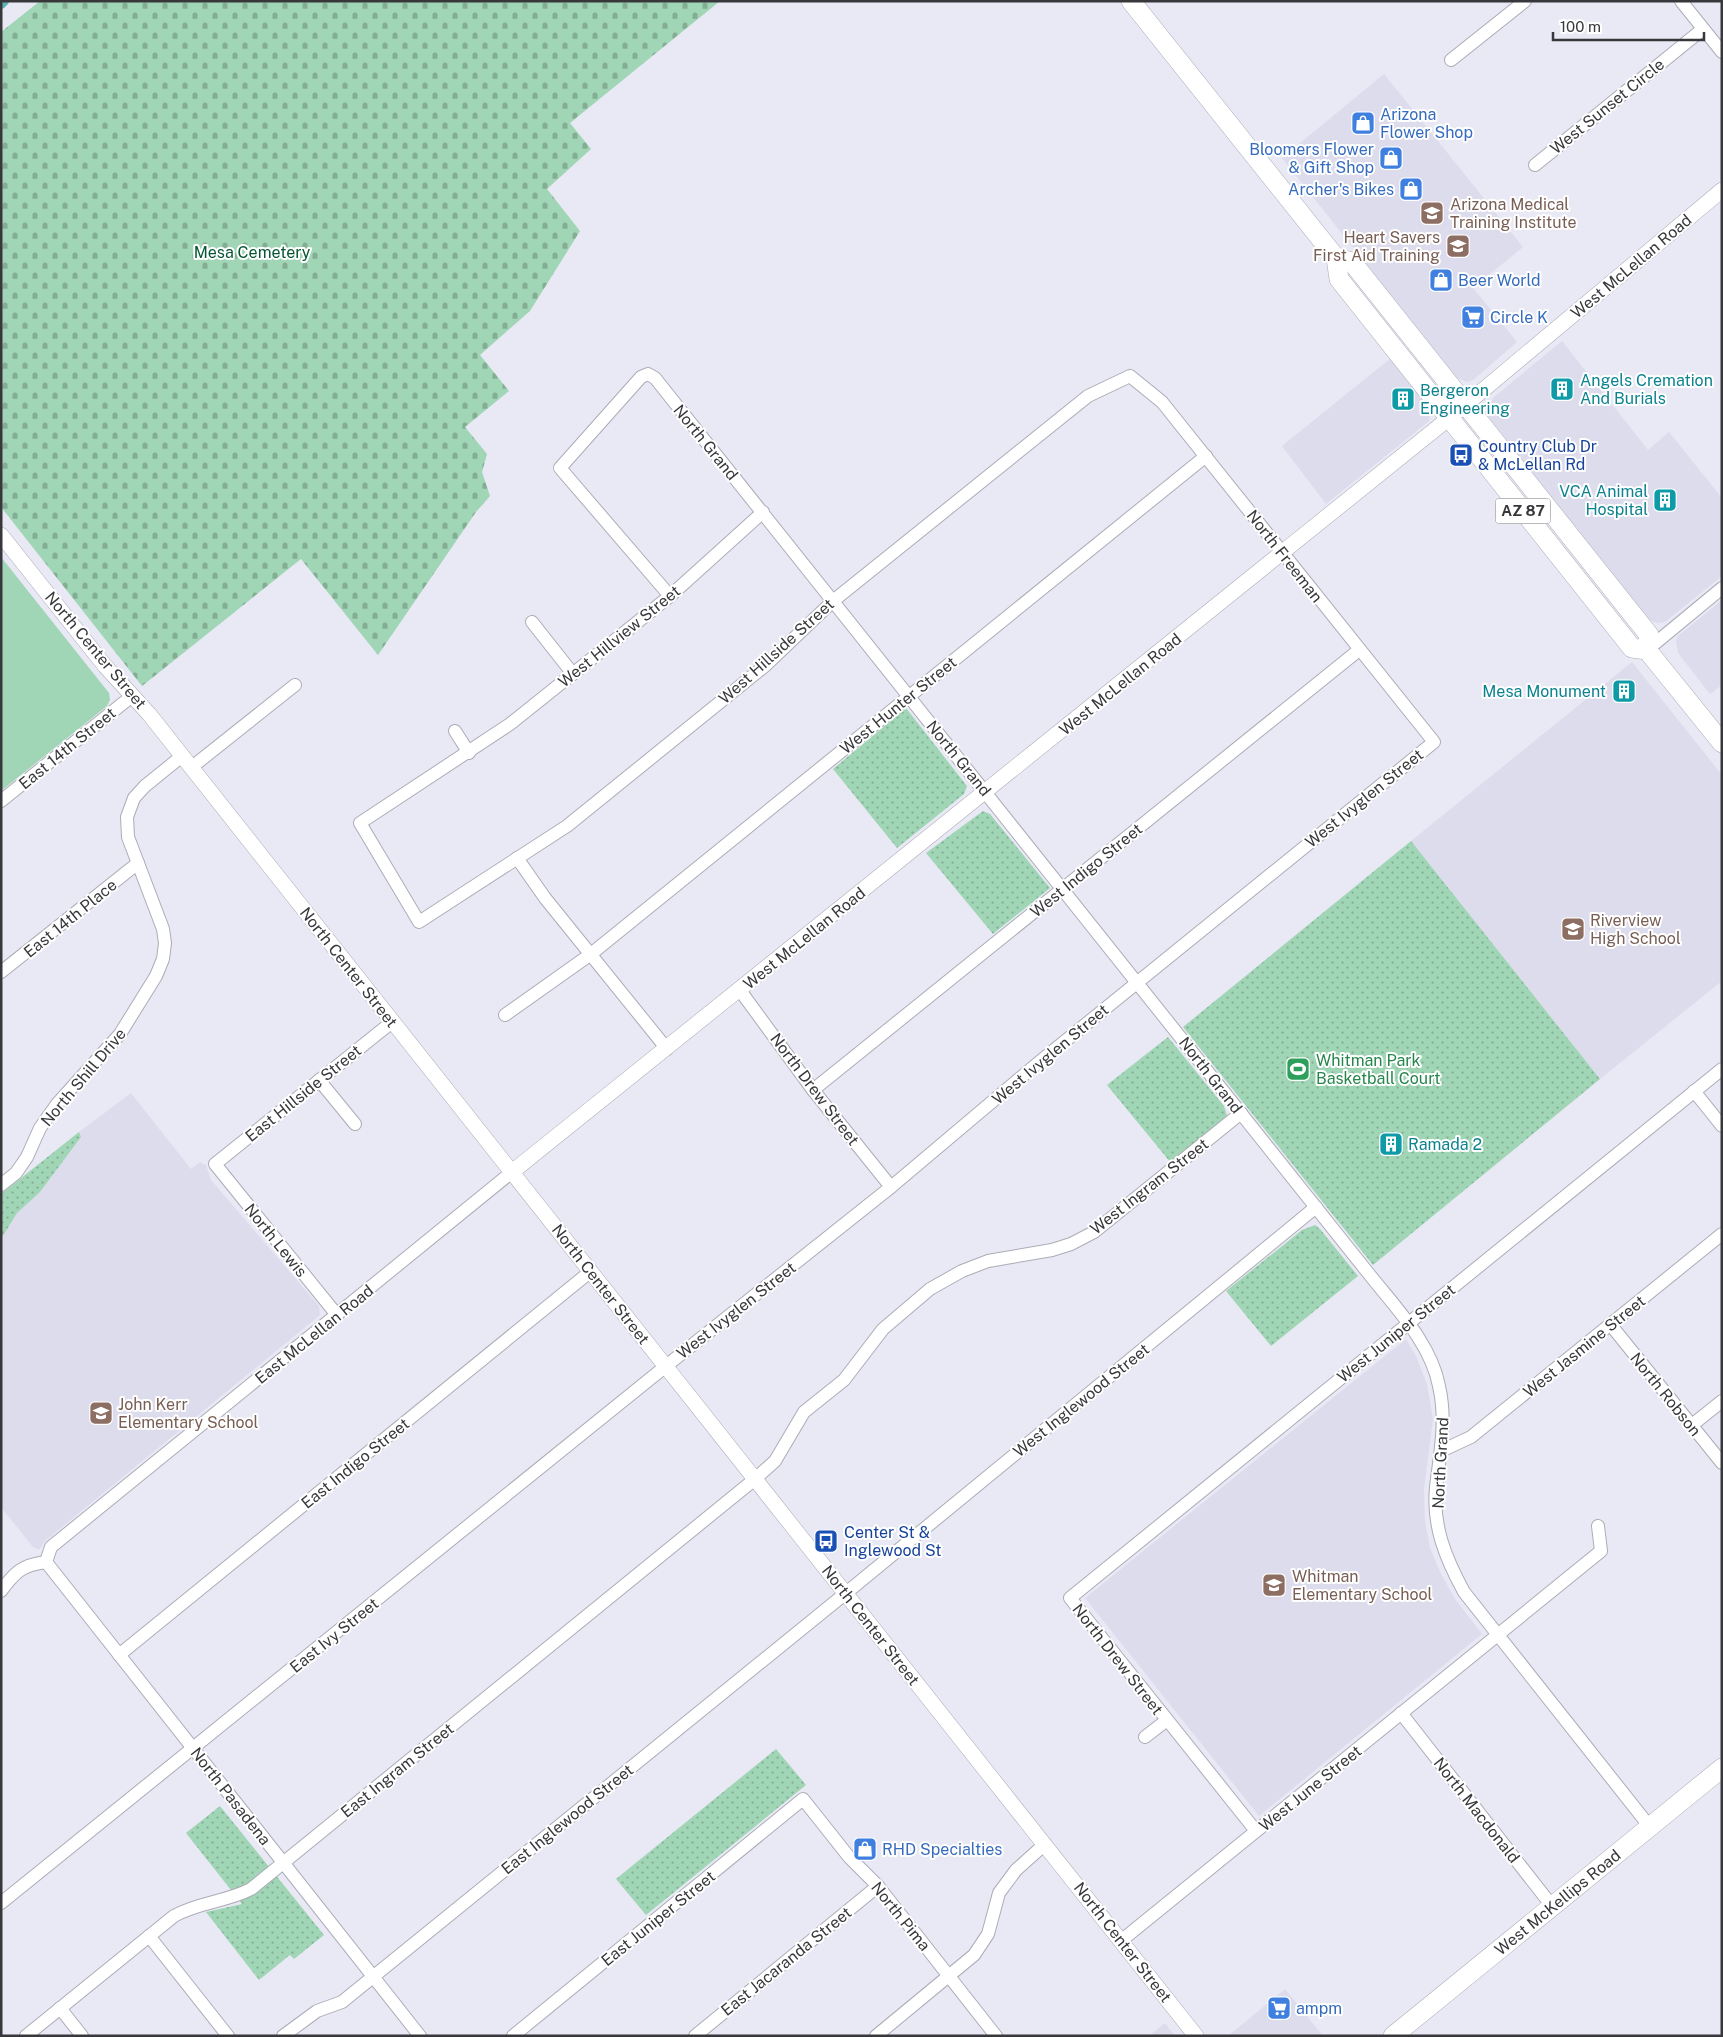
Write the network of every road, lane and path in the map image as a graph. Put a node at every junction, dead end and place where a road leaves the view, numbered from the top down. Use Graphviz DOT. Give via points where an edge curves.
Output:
graph roads {
  1 [pos="1131,1"];
  2 [pos="1525,1"];
  3 [pos="1681,1"];
  4 [pos="1703,29"];
  5 [pos="1722,52"];
  6 [pos="1451,60"];
  7 [pos="1535,165"];
  8 [pos="1722,190"];
  9 [pos="1336,258"];
  10 [pos="1130,376"];
  11 [pos="1466,405"];
  12 [pos="1450,418"];
  13 [pos="1206,456"];
  14 [pos="763,512"];
  15 [pos="1,535"];
  16 [pos="1283,553"];
  17 [pos="1722,588"];
  18 [pos="670,596"];
  19 [pos="833,600"];
  20 [pos="532,622"];
  21 [pos="1359,650"];
  22 [pos="1647,650"];
  23 [pos="573,674"];
  24 [pos="295,685"];
  25 [pos="909,695"];
  26 [pos="132,696"];
  27 [pos="455,731"];
  28 [pos="1434,742"];
  29 [pos="1722,744"];
  30 [pos="469,753"];
  31 [pos="187,762"];
  32 [pos="987,792"];
  33 [pos="1,801"];
  34 [pos="517,858"];
  35 [pos="138,863"];
  36 [pos="1063,888"];
  37 [pos="419,922"];
  38 [pos="591,954"];
  39 [pos="1,972"];
  40 [pos="1137,982"];
  41 [pos="739,990"];
  42 [pos="504,1015"];
  43 [pos="392,1022"];
  44 [pos="667,1048"];
  45 [pos="1722,1069"];
  46 [pos="319,1080"];
  47 [pos="813,1090"];
  48 [pos="1694,1092"];
  49 [pos="1241,1113"];
  50 [pos="355,1124"];
  51 [pos="1722,1126"];
  52 [pos="215,1164"];
  53 [pos="512,1172"];
  54 [pos="1,1185"];
  55 [pos="891,1187"];
  56 [pos="1316,1207"];
  57 [pos="1722,1234"];
  58 [pos="591,1271"];
  59 [pos="337,1316"];
  60 [pos="1408,1324"];
  61 [pos="1610,1324"];
  62 [pos="666,1366"];
  63 [pos="1722,1401"];
  64 [pos="1692,1425"];
  65 [pos="1442,1451"];
  66 [pos="1722,1463"];
  67 [pos="755,1479"];
  68 [pos="1598,1526"];
  69 [pos="47,1558"];
  70 [pos="1,1591"];
  71 [pos="846,1593"];
  72 [pos="1070,1598"];
  73 [pos="1498,1635"];
  74 [pos="119,1655"];
  75 [pos="1401,1713"];
  76 [pos="1167,1720"];
  77 [pos="1145,1737"];
  78 [pos="194,1749"];
  79 [pos="1722,1768"];
  80 [pos="803,1799"];
  81 [pos="1650,1827"];
  82 [pos="1256,1832"];
  83 [pos="1045,1844"];
  84 [pos="284,1863"];
  85 [pos="878,1886"];
  86 [pos="1,1903"];
  87 [pos="1552,1906"];
  88 [pos="149,1936"];
  89 [pos="1122,1940"];
  90 [pos="949,1976"];
  91 [pos="373,1977"];
  92 [pos="60,2008"];
  93 [pos="26,2036"];
  94 [pos="82,2036"];
  95 [pos="228,2036"];
  96 [pos="283,2036"];
  97 [pos="420,2036"];
  98 [pos="513,2036"];
  99 [pos="695,2036"];
  100 [pos="876,2036"];
  101 [pos="996,2036"];
  102 [pos="1196,2036"];
  103 [pos="1393,2036"];
  1 -- 9 [label="main road, AZ 87"];
  2 -- 6 [label="street"];
  3 -- 4 [label="street"];
  4 -- 5 [label="street"];
  4 -- 7 [label="street, West Sunset Circle"];
  8 -- 11 [label="street, West McLellan Road"];
  9 -- 11 [label="main road, AZ 87" via="1352,262"];
  9 -- 12 [label="main road, AZ 87" via="1339,279"];
  10 -- 13 [label="street, North Freeman" via="1162,402"];
  10 -- 19 [label="street, West Hillside Street" via="1088,396"];
  11 -- 12 [label="street, West McLellan Road"];
  11 -- 22 [label="main road, AZ 87" via="1649,635"];
  12 -- 16 [label="street, West McLellan Road"];
  12 -- 22 [label="main road, AZ 87" via="1632,648"];
  13 -- 16 [label="street, North Freeman"];
  13 -- 25 [label="street, West Hunter Street"];
  14 -- 18 [label="street, West Hillview Street"];
  14 -- 18 [label="street, North Grand" via="655,378 648,374 641,377 560,468"];
  14 -- 19 [label="street, North Grand"];
  15 -- 26 [label="street, North Center Street"];
  16 -- 21 [label="street, North Freeman"];
  16 -- 32 [label="street, West McLellan Road"];
  17 -- 22 [label="street"];
  18 -- 23 [label="street, West Hillview Street"];
  19 -- 25 [label="street, North Grand"];
  19 -- 34 [label="street, West Hillside Street" via="759,671 567,826"];
  20 -- 23 [label="street"];
  21 -- 28 [label="street, North Freeman"];
  21 -- 36 [label="street, West Indigo Street"];
  22 -- 29 [label="main road, AZ 87"];
  23 -- 30 [label="street, West Hillview Street"];
  24 -- 31 [label="street, North Shill Drive"];
  25 -- 32 [label="street, North Grand"];
  25 -- 38 [label="street, West Hunter Street"];
  26 -- 31 [label="street, North Center Street"];
  26 -- 33 [label="street, East 14th Street"];
  27 -- 30 [label="street"];
  28 -- 40 [label="street, West Ivyglen Street"];
  30 -- 37 [label="street, West Hillview Street" via="360,823"];
  31 -- 35 [label="street, North Shill Drive" via="145,786 134,798 127,817 128,837"];
  31 -- 43 [label="street, North Center Street"];
  32 -- 36 [label="street, North Grand"];
  32 -- 41 [label="street, West McLellan Road"];
  34 -- 37 [label="street, West Hillside Street"];
  34 -- 38 [label="street"];
  35 -- 39 [label="street, East 14th Place"];
  35 -- 54 [label="street, North Shill Drive" via="162,929 165,944 160,968 120,1034 56,1104 16,1173"];
  36 -- 40 [label="street, North Grand"];
  36 -- 47 [label="street, West Indigo Street"];
  38 -- 42 [label="street, West Hunter Street"];
  38 -- 44 [label="street"];
  40 -- 49 [label="street, North Grand"];
  40 -- 55 [label="street, West Ivyglen Street"];
  41 -- 44 [label="street, West McLellan Road"];
  41 -- 47 [label="street, North Drew Street"];
  43 -- 46 [label="street, East Hillside Street"];
  43 -- 53 [label="street, North Center Street"];
  44 -- 53 [label="street, West McLellan Road"];
  45 -- 48 [label="street, West Juniper Street"];
  46 -- 50 [label="street"];
  46 -- 52 [label="street, East Hillside Street"];
  47 -- 55 [label="street, North Drew Street"];
  48 -- 51 [label="street"];
  48 -- 60 [label="street, West Juniper Street"];
  49 -- 56 [label="street, North Grand"];
  49 -- 67 [label="street, West Ingram Street" via="1088,1235 1052,1250 988,1261 930,1289 878,1334 844,1380 804,1412 775,1461"];
  52 -- 59 [label="street, North Lewis"];
  53 -- 58 [label="street, North Center Street"];
  53 -- 59 [label="street, East McLellan Road"];
  55 -- 62 [label="street, West Ivyglen Street"];
  56 -- 60 [label="street, North Grand"];
  56 -- 71 [label="street, West Inglewood Street"];
  57 -- 61 [label="street, West Jasmine Street"];
  58 -- 62 [label="street, North Center Street"];
  58 -- 74 [label="street, East Indigo Street"];
  59 -- 69 [label="street, East McLellan Road" via="51,1547"];
  60 -- 65 [label="street, North Grand" via="1426,1350 1439,1384 1444,1418"];
  60 -- 72 [label="street, West Juniper Street"];
  61 -- 64 [label="street, North Robson"];
  61 -- 65 [label="street, West Jasmine Street" via="1471,1437"];
  62 -- 67 [label="street, North Center Street"];
  62 -- 78 [label="street, East Ivy Street"];
  63 -- 64 [label="street"];
  64 -- 66 [label="street, North Robson"];
  65 -- 73 [label="street, North Grand" via="1436,1489 1442,1546 1464,1592"];
  67 -- 71 [label="street, North Center Street"];
  67 -- 84 [label="street, East Ingram Street"];
  68 -- 73 [label="street, West June Street" via="1601,1551"];
  69 -- 70 [label="street" via="20,1570"];
  69 -- 74 [label="street, North Pasadena"];
  71 -- 83 [label="street, North Center Street"];
  71 -- 91 [label="street, East Inglewood Street"];
  72 -- 76 [label="street, North Drew Street"];
  73 -- 75 [label="street, West June Street"];
  73 -- 81 [label="street, North Grand"];
  74 -- 78 [label="street, North Pasadena"];
  75 -- 82 [label="street, West June Street"];
  75 -- 87 [label="street, North Macdonald"];
  76 -- 77 [label="street, North Drew Street"];
  76 -- 82 [label="street, North Drew Street"];
  78 -- 84 [label="street, North Pasadena"];
  78 -- 86 [label="street, East Ivy Street"];
  79 -- 81 [label="main road, West McKellips Road"];
  80 -- 85 [label="street, North Pima" via="849,1857"];
  80 -- 98 [label="street, East Juniper Street"];
  81 -- 87 [label="main road, West McKellips Road"];
  82 -- 89 [label="street, West June Street"];
  83 -- 89 [label="street, North Center Street"];
  83 -- 90 [label="street" via="1016,1870 999,1893 988,1934 974,1955"];
  84 -- 88 [label="street, East Ingram Street" via="251,1889 224,1900 188,1908"];
  84 -- 91 [label="street, North Pasadena"];
  85 -- 90 [label="street, North Pima"];
  85 -- 99 [label="street, East Jacaranda Street"];
  87 -- 103 [label="main road, West McKellips Road"];
  88 -- 92 [label="street, East Ingram Street"];
  88 -- 95 [label="street"];
  89 -- 102 [label="street, North Center Street"];
  90 -- 100 [label="street"];
  90 -- 101 [label="street, North Pima"];
  91 -- 96 [label="street, East Inglewood Street" via="342,2002 317,2011"];
  91 -- 97 [label="street, North Pasadena"];
  92 -- 93 [label="street, East Ingram Street"];
  92 -- 94 [label="street"];
}
